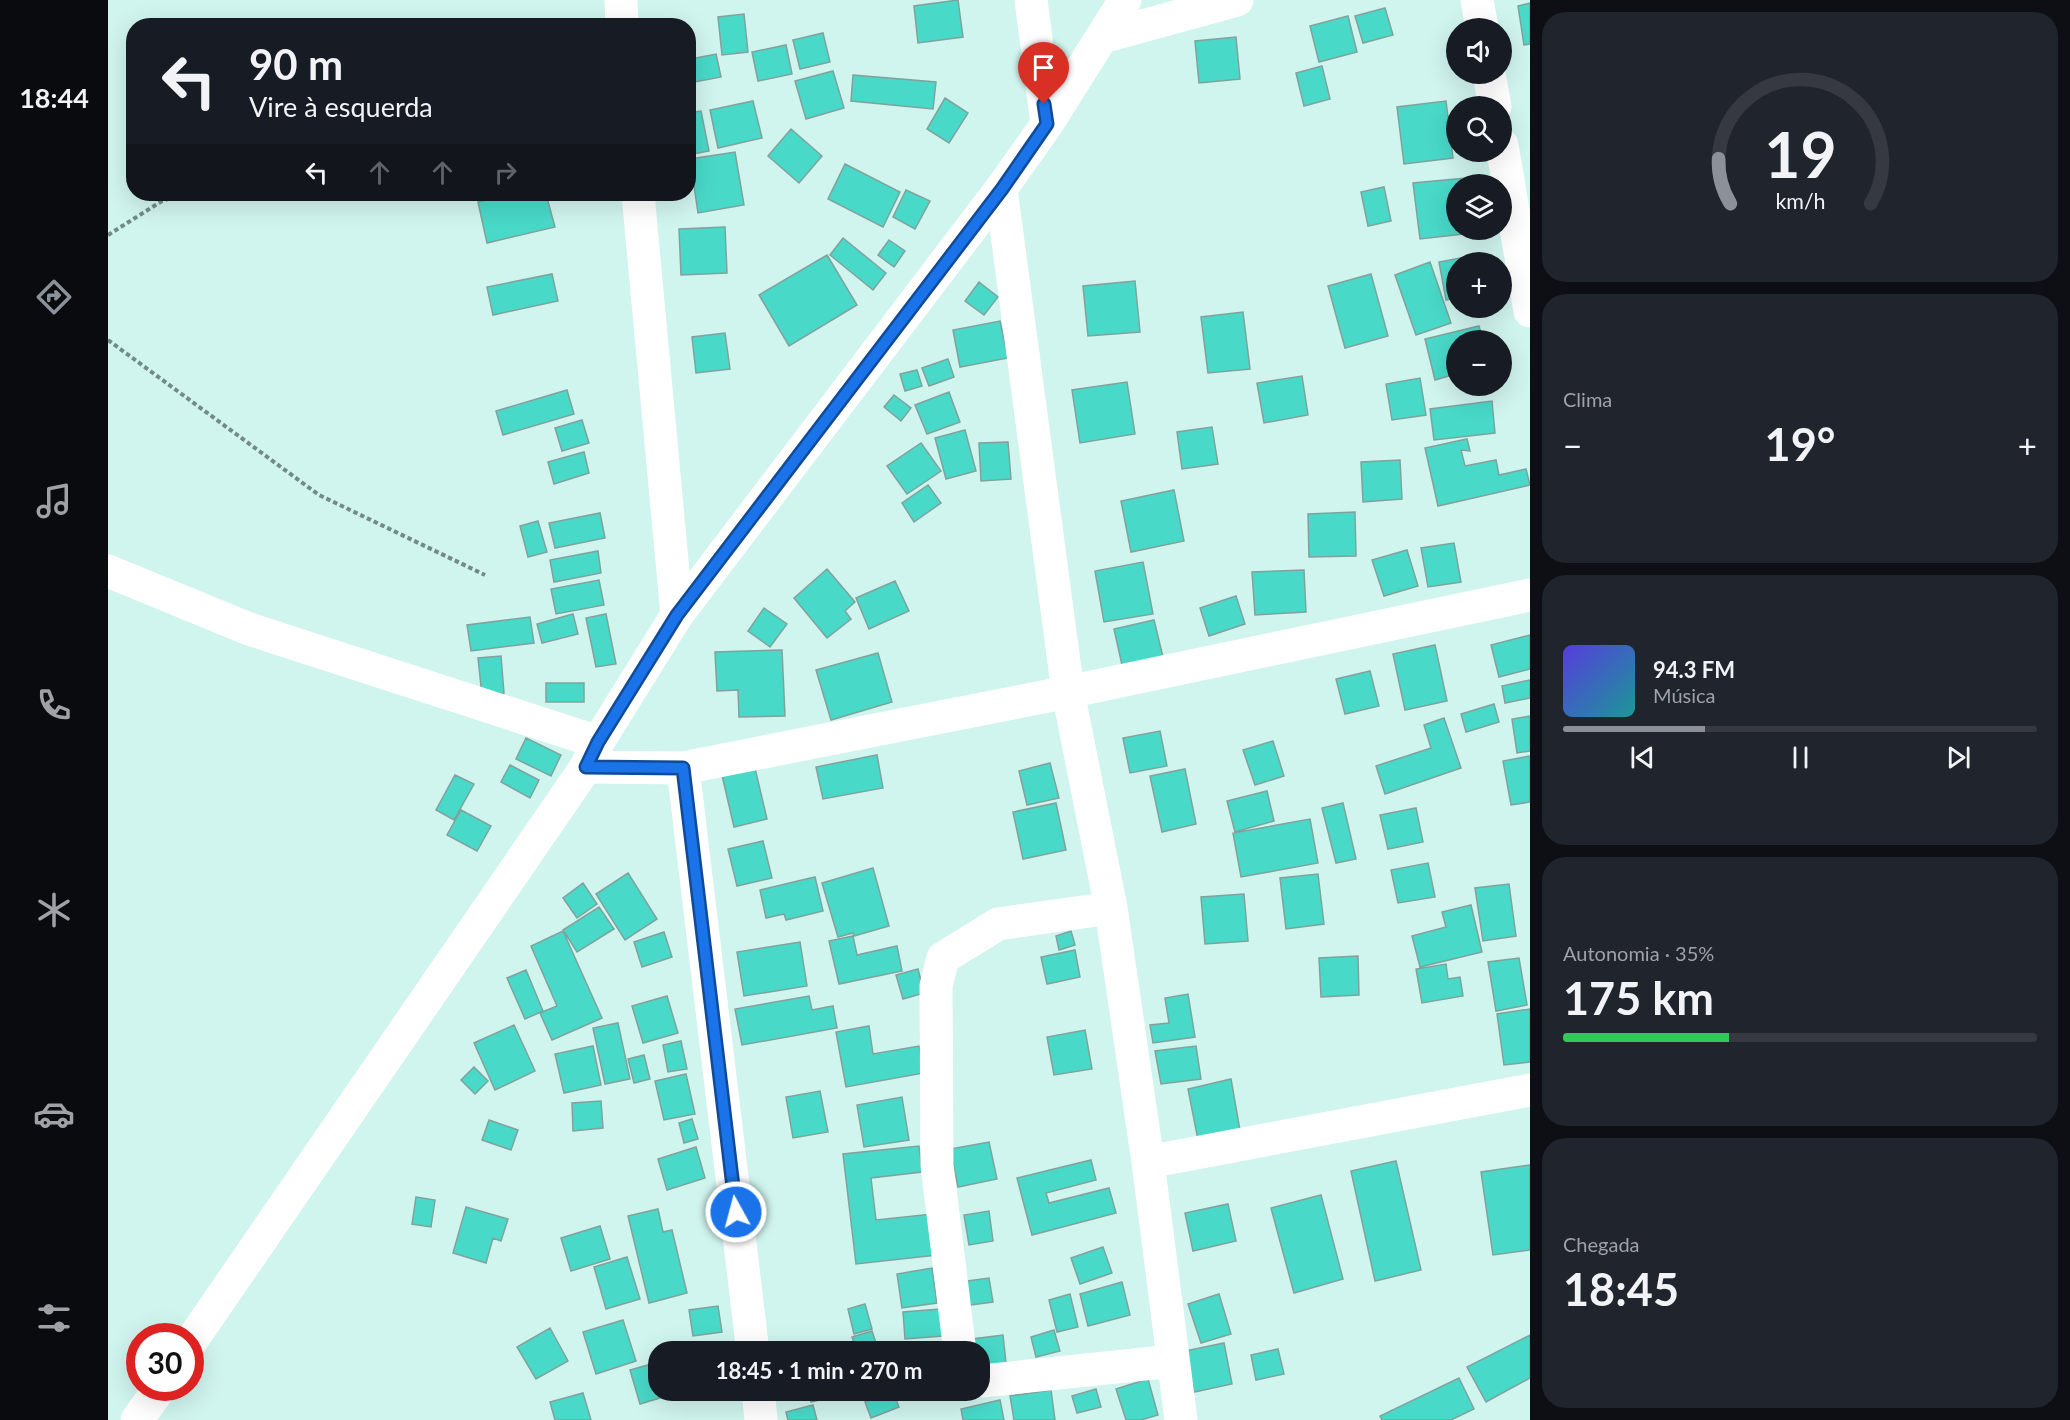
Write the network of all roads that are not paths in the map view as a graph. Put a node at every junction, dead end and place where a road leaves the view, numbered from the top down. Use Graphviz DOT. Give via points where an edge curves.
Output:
graph roads {
  1 [pos="621,0"];
  2 [pos="1030,0"];
  3 [pos="1125,0"];
  4 [pos="1237,0"];
  5 [pos="1477,0"];
  6 [pos="622,18"];
  7 [pos="1480,18"];
  8 [pos="1102,36"];
  9 [pos="1047,124"];
  10 [pos="1505,162"];
  11 [pos="1002,189"];
  12 [pos="639,201"];
  13 [pos="1530,311"];
  14 [pos="108,570"];
  15 [pos="1530,595"];
  16 [pos="677,615"];
  17 [pos="1068,692"];
  18 [pos="592,754"];
  19 [pos="683,768"];
  20 [pos="1111,908"];
  21 [pos="1530,1090"];
  22 [pos="1148,1162"];
  23 [pos="204,1323"];
  24 [pos="752,1341"];
  25 [pos="959,1341"];
  26 [pos="1173,1361"];
  27 [pos="990,1381"];
  28 [pos="151,1401"];
  29 [pos="759,1401"];
  30 [pos="137,1420"];
  31 [pos="761,1420"];
  32 [pos="1181,1420"];
  1 -- 6 [label="street"];
  2 -- 9 [label="street"];
  3 -- 8 [label="street"];
  4 -- 8 [label="street"];
  5 -- 7 [label="street"];
  8 -- 9 [label="street"];
  9 -- 11 [label="street"];
  10 -- 13 [label="street"];
  11 -- 16 [label="street"];
  11 -- 17 [label="street"];
  12 -- 16 [label="street"];
  14 -- 18 [label="street" via="249,629"];
  15 -- 17 [label="street"];
  16 -- 18 [label="street"];
  17 -- 19 [label="street"];
  17 -- 20 [label="street"];
  18 -- 19 [label="street"];
  18 -- 23 [label="street"];
  19 -- 24 [label="street"];
  20 -- 22 [label="street"];
  20 -- 25 [label="street" via="998,924 944,958 936,986 937,1165"];
  21 -- 22 [label="street"];
  22 -- 26 [label="street"];
  26 -- 27 [label="street"];
  26 -- 32 [label="street"];
  28 -- 30 [label="street"];
  29 -- 31 [label="street"];
}
